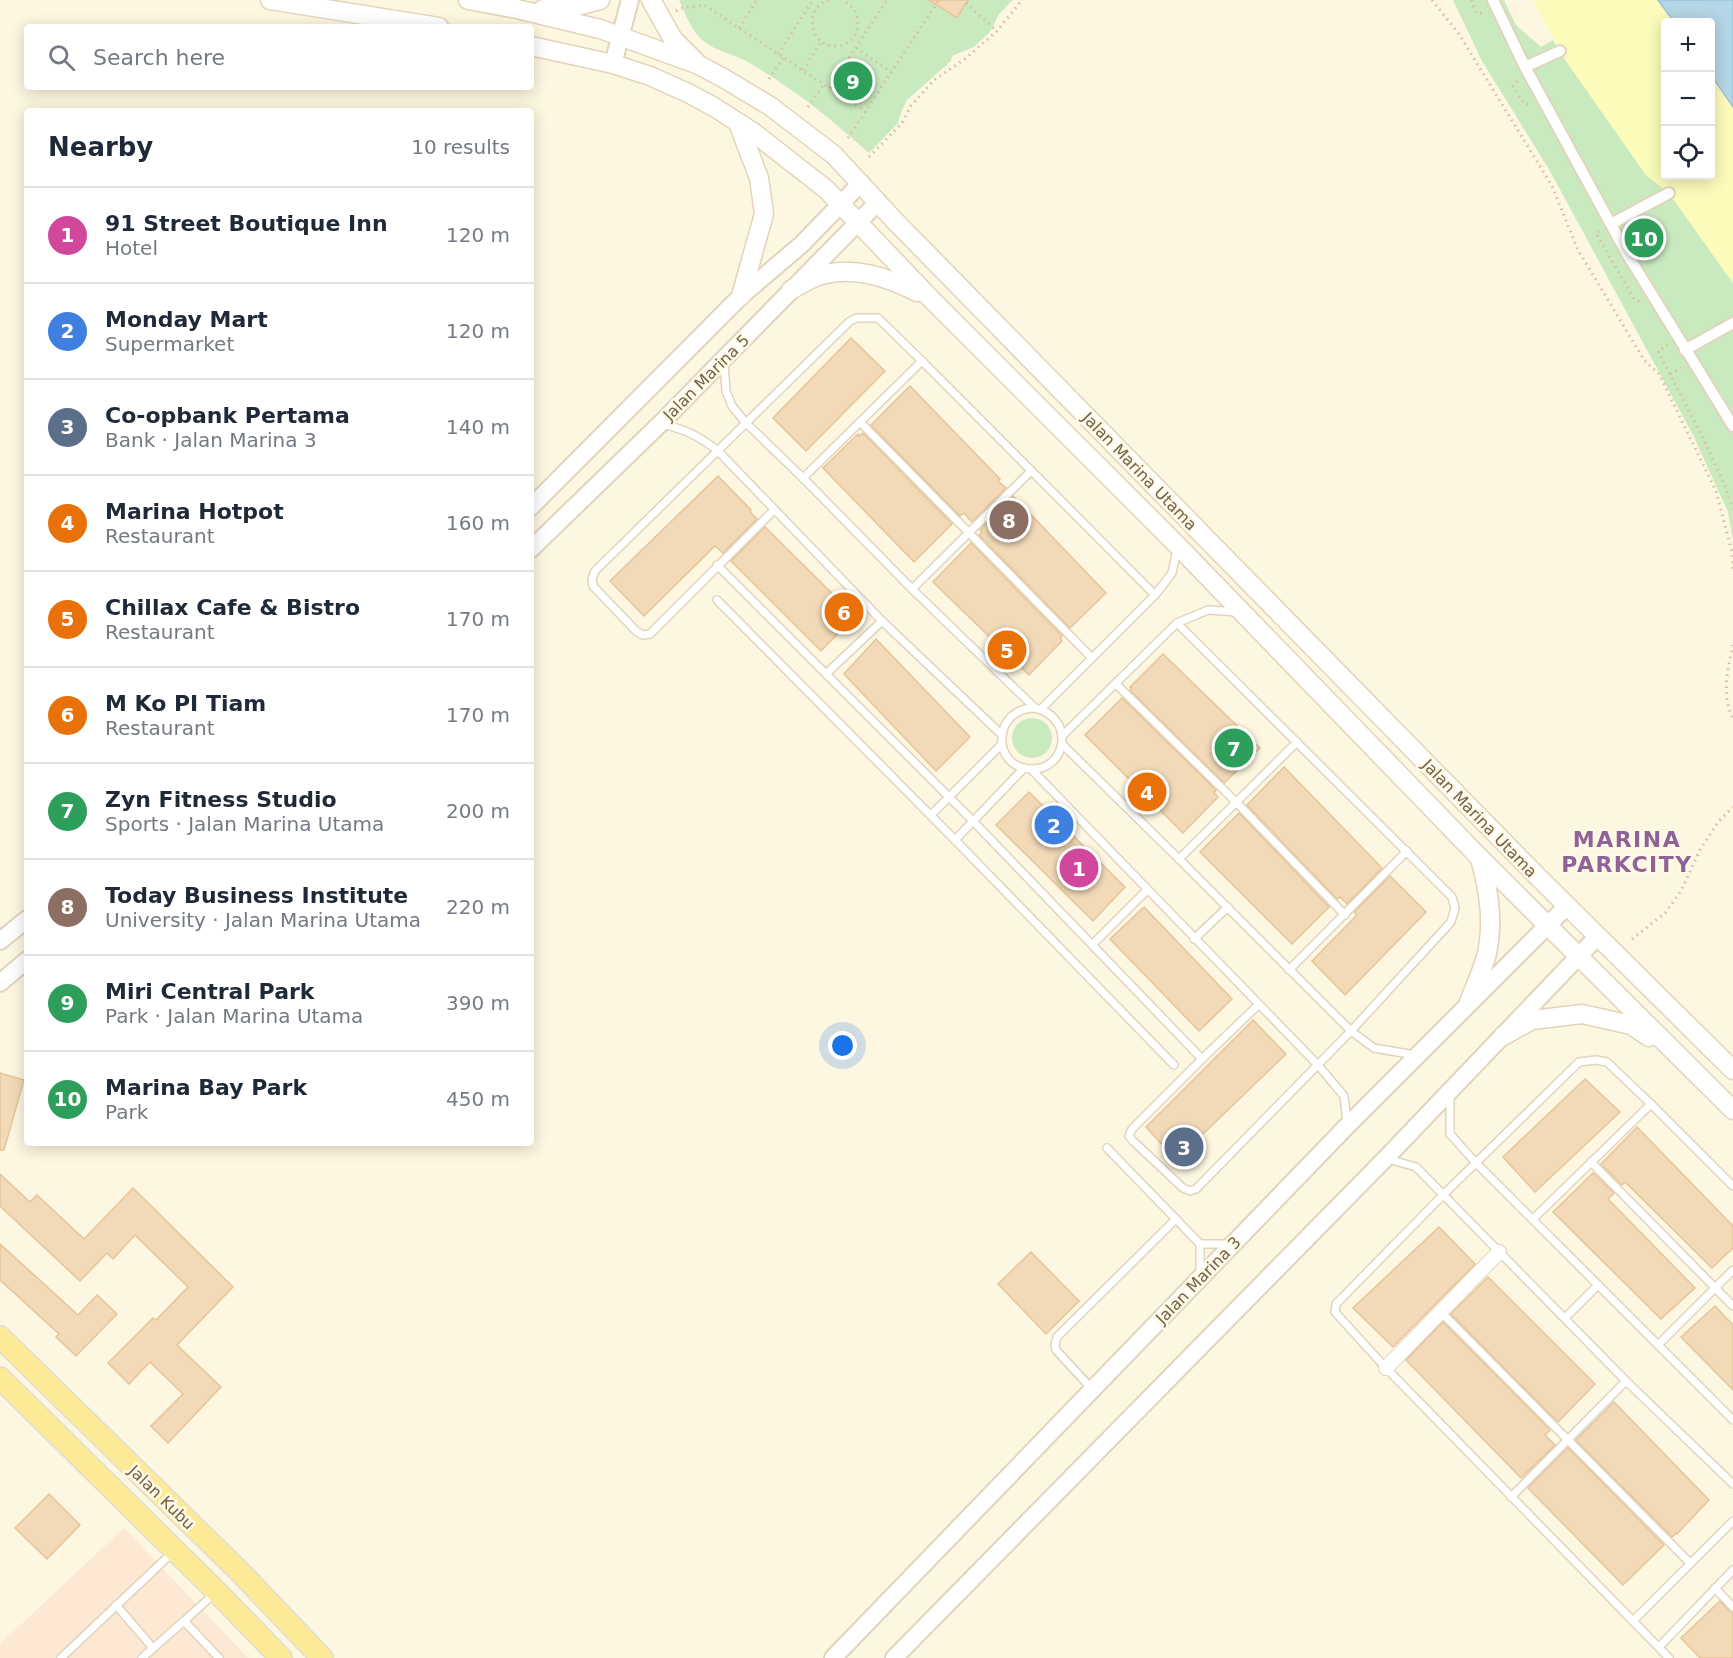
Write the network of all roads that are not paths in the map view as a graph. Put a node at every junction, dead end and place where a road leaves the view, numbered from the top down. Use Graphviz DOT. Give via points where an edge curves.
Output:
graph roads {
  1 [pos="270,0"];
  2 [pos="468,0"];
  3 [pos="600,0"];
  4 [pos="630,0"];
  5 [pos="651,0"];
  6 [pos="1493,0"];
  7 [pos="517,9"];
  8 [pos="420,24"];
  9 [pos="621,36"];
  10 [pos="534,47"];
  11 [pos="1560,51"];
  12 [pos="613,64"];
  13 [pos="699,65"];
  14 [pos="1525,67"];
  15 [pos="738,123"];
  16 [pos="861,183"];
  17 [pos="1669,193"];
  18 [pos="878,202"];
  19 [pos="840,204"];
  20 [pos="858,223"];
  21 [pos="1611,224"];
  22 [pos="791,290"];
  23 [pos="741,296"];
  24 [pos="930,298"];
  25 [pos="1733,323"];
  26 [pos="1685,350"];
  27 [pos="723,360"];
  28 [pos="922,361"];
  29 [pos="860,422"];
  30 [pos="661,423"];
  31 [pos="747,423"];
  32 [pos="1733,426"];
  33 [pos="718,451"];
  34 [pos="1031,471"];
  35 [pos="803,478"];
  36 [pos="534,504"];
  37 [pos="774,510"];
  38 [pos="969,532"];
  39 [pos="534,546"];
  40 [pos="1178,546"];
  41 [pos="717,565"];
  42 [pos="912,589"];
  43 [pos="1155,596"];
  44 [pos="717,600"];
  45 [pos="1240,612"];
  46 [pos="882,621"];
  47 [pos="1177,622"];
  48 [pos="1092,658"];
  49 [pos="827,673"];
  50 [pos="1116,684"];
  51 [pos="1038,708"];
  52 [pos="1001,734"];
  53 [pos="1062,740"];
  54 [pos="1297,742"];
  55 [pos="1002,744"];
  56 [pos="1028,769"];
  57 [pos="949,796"];
  58 [pos="1236,802"];
  59 [pos="931,815"];
  60 [pos="973,820"];
  61 [pos="955,840"];
  62 [pos="1407,852"];
  63 [pos="1480,858"];
  64 [pos="1179,859"];
  65 [pos="1147,890"];
  66 [pos="1567,906"];
  67 [pos="1228,908"];
  68 [pos="1345,915"];
  69 [pos="24,921"];
  70 [pos="1547,925"];
  71 [pos="1597,937"];
  72 [pos="1194,939"];
  73 [pos="0,941"];
  74 [pos="1093,944"];
  75 [pos="1578,957"];
  76 [pos="24,963"];
  77 [pos="1290,970"];
  78 [pos="0,983"];
  79 [pos="1469,1002"];
  80 [pos="1258,1005"];
  81 [pos="1351,1031"];
  82 [pos="1503,1036"];
  83 [pos="1677,1053"];
  84 [pos="1416,1056"];
  85 [pos="1202,1059"];
  86 [pos="1317,1064"];
  87 [pos="1174,1065"];
  88 [pos="1733,1070"];
  89 [pos="1450,1091"];
  90 [pos="1651,1104"];
  91 [pos="1733,1110"];
  92 [pos="1348,1125"];
  93 [pos="1107,1148"];
  94 [pos="1386,1158"];
  95 [pos="1591,1162"];
  96 [pos="1476,1163"];
  97 [pos="1733,1186"];
  98 [pos="1444,1194"];
  99 [pos="1533,1219"];
  100 [pos="1176,1220"];
  101 [pos="1200,1244"];
  102 [pos="1233,1244"];
  103 [pos="1499,1252"];
  104 [pos="1733,1270"];
  105 [pos="1200,1278"];
  106 [pos="1598,1285"];
  107 [pos="1715,1288"];
  108 [pos="1733,1306"];
  109 [pos="1441,1312"];
  110 [pos="1565,1317"];
  111 [pos="0,1337"];
  112 [pos="1658,1345"];
  113 [pos="1386,1368"];
  114 [pos="0,1378"];
  115 [pos="1626,1381"];
  116 [pos="1092,1389"];
  117 [pos="1733,1420"];
  118 [pos="1568,1440"];
  119 [pos="1733,1484"];
  120 [pos="1511,1497"];
  121 [pos="1733,1521"];
  122 [pos="175,1551"];
  123 [pos="1690,1563"];
  124 [pos="1733,1570"];
  125 [pos="1715,1588"];
  126 [pos="217,1592"];
  127 [pos="116,1605"];
  128 [pos="1733,1607"];
  129 [pos="184,1621"];
  130 [pos="1633,1621"];
  131 [pos="1659,1647"];
  132 [pos="153,1648"];
  133 [pos="61,1658"];
  134 [pos="142,1658"];
  135 [pos="219,1658"];
  136 [pos="281,1658"];
  137 [pos="322,1658"];
  138 [pos="833,1658"];
  139 [pos="894,1658"];
  140 [pos="1669,1658"];
  1 -- 8 [label="main road"];
  2 -- 7 [label="main road, Jalan Marina Utama"];
  3 -- 7 [label="main road" via="566,9"];
  4 -- 9 [label="street"];
  5 -- 13 [label="main road" via="673,39"];
  6 -- 14 [label="street"];
  7 -- 9 [label="main road, Jalan Marina Utama"];
  9 -- 12 [label="street"];
  9 -- 13 [label="main road, Jalan Marina Utama"];
  10 -- 12 [label="main road, Jalan Marina Utama"];
  11 -- 14 [label="street"];
  12 -- 15 [label="main road, Jalan Marina Utama" via="688,93"];
  13 -- 16 [label="main road, Jalan Marina Utama" via="770,106 834,155"];
  14 -- 21 [label="street"];
  15 -- 19 [label="main road, Jalan Marina Utama"];
  15 -- 23 [label="main road" via="759,178 764,214"];
  16 -- 18 [label="main road, Jalan Marina Utama"];
  16 -- 19 [label="street, Jalan Marina 5"];
  17 -- 21 [label="street"];
  18 -- 20 [label="street, Jalan Marina 5"];
  18 -- 66 [label="main road, Jalan Marina Utama"];
  19 -- 20 [label="main road, Jalan Marina Utama"];
  19 -- 23 [label="street, Jalan Marina 5" via="802,244"];
  20 -- 22 [label="street, Jalan Marina 5"];
  20 -- 24 [label="main road, Jalan Marina Utama"];
  21 -- 26 [label="street"];
  22 -- 24 [label="main road" via="819,276 843,271 894,281"];
  22 -- 27 [label="street, Jalan Marina 5"];
  23 -- 36 [label="street, Jalan Marina 5"];
  24 -- 40 [label="main road, Jalan Marina Utama"];
  25 -- 26 [label="street"];
  26 -- 32 [label="street"];
  27 -- 30 [label="street, Jalan Marina 5"];
  27 -- 31 [label="lane" via="726,391 732,406"];
  28 -- 29 [label="lane"];
  28 -- 31 [label="lane" via="878,318 856,318"];
  28 -- 34 [label="lane"];
  29 -- 35 [label="lane"];
  29 -- 38 [label="lane"];
  30 -- 33 [label="lane" via="686,430"];
  30 -- 39 [label="street, Jalan Marina 5"];
  31 -- 33 [label="lane"];
  31 -- 35 [label="lane"];
  33 -- 37 [label="lane"];
  33 -- 41 [label="lane" via="595,571 592,579 593,586 643,635 651,634"];
  34 -- 38 [label="lane"];
  34 -- 43 [label="lane"];
  35 -- 42 [label="lane"];
  37 -- 41 [label="lane"];
  37 -- 46 [label="lane"];
  38 -- 42 [label="lane"];
  38 -- 48 [label="lane"];
  40 -- 43 [label="lane" via="1172,573"];
  40 -- 45 [label="main road, Jalan Marina Utama"];
  41 -- 49 [label="lane"];
  42 -- 51 [label="lane"];
  43 -- 48 [label="lane"];
  44 -- 59 [label="lane"];
  45 -- 47 [label="lane" via="1208,610"];
  45 -- 63 [label="main road, Jalan Marina Utama"];
  46 -- 49 [label="lane"];
  46 -- 52 [label="lane"];
  47 -- 50 [label="lane"];
  47 -- 54 [label="lane"];
  48 -- 51 [label="lane"];
  49 -- 57 [label="lane"];
  50 -- 53 [label="lane"];
  50 -- 58 [label="lane"];
  51 -- 52 [label="lane" via="1013,714"];
  51 -- 53 [label="lane" via="1056,719"];
  52 -- 55 [label="lane"];
  53 -- 56 [label="lane" via="1050,763"];
  53 -- 64 [label="lane"];
  54 -- 58 [label="lane"];
  54 -- 62 [label="lane"];
  55 -- 56 [label="lane" via="1011,761"];
  55 -- 57 [label="lane"];
  56 -- 60 [label="lane"];
  56 -- 65 [label="lane"];
  57 -- 59 [label="lane"];
  57 -- 60 [label="lane"];
  58 -- 64 [label="lane"];
  58 -- 68 [label="lane"];
  59 -- 61 [label="lane"];
  60 -- 61 [label="lane"];
  60 -- 74 [label="lane"];
  61 -- 87 [label="lane"];
  62 -- 68 [label="lane"];
  62 -- 81 [label="lane" via="1452,897 1455,908 1451,922"];
  63 -- 70 [label="main road, Jalan Marina Utama"];
  63 -- 79 [label="main road" via="1491,927 1486,955"];
  64 -- 67 [label="lane"];
  65 -- 72 [label="lane"];
  65 -- 74 [label="lane"];
  66 -- 70 [label="street, Jalan Marina 3"];
  66 -- 71 [label="main road, Jalan Marina Utama"];
  67 -- 72 [label="lane"];
  67 -- 77 [label="lane"];
  68 -- 77 [label="lane"];
  69 -- 73 [label="street"];
  70 -- 75 [label="main road, Jalan Marina Utama"];
  70 -- 79 [label="street, Jalan Marina 3"];
  71 -- 75 [label="street"];
  71 -- 88 [label="main road, Jalan Marina Utama"];
  72 -- 80 [label="lane"];
  74 -- 85 [label="lane"];
  75 -- 82 [label="street"];
  75 -- 83 [label="main road, Jalan Marina Utama"];
  76 -- 78 [label="street"];
  77 -- 81 [label="lane"];
  79 -- 84 [label="street, Jalan Marina 3"];
  80 -- 85 [label="lane"];
  80 -- 86 [label="lane"];
  81 -- 84 [label="lane" via="1374,1048"];
  81 -- 86 [label="lane"];
  82 -- 83 [label="main road" via="1532,1020 1582,1014 1631,1025"];
  82 -- 89 [label="street"];
  83 -- 91 [label="main road, Jalan Marina Utama"];
  84 -- 92 [label="street, Jalan Marina 3"];
  85 -- 86 [label="lane" via="1132,1129 1130,1136 1190,1191"];
  86 -- 92 [label="lane" via="1344,1096"];
  89 -- 94 [label="street"];
  89 -- 96 [label="lane" via="1450,1134"];
  90 -- 95 [label="lane"];
  90 -- 96 [label="lane" via="1607,1062 1579,1062"];
  90 -- 97 [label="lane"];
  92 -- 102 [label="street, Jalan Marina 3"];
  93 -- 100 [label="lane"];
  94 -- 98 [label="lane" via="1416,1167"];
  94 -- 139 [label="street"];
  95 -- 99 [label="lane"];
  95 -- 107 [label="lane"];
  96 -- 98 [label="lane"];
  96 -- 99 [label="lane"];
  98 -- 103 [label="lane"];
  98 -- 113 [label="lane" via="1336,1304 1338,1317"];
  99 -- 106 [label="lane"];
  100 -- 101 [label="lane"];
  100 -- 116 [label="lane" via="1057,1337 1056,1350"];
  101 -- 102 [label="lane"];
  101 -- 105 [label="lane"];
  102 -- 105 [label="street, Jalan Marina 3"];
  103 -- 109 [label="street"];
  103 -- 110 [label="lane"];
  104 -- 107 [label="lane"];
  105 -- 116 [label="street, Jalan Marina 3"];
  106 -- 110 [label="lane"];
  106 -- 112 [label="lane"];
  107 -- 108 [label="lane"];
  107 -- 112 [label="lane"];
  109 -- 113 [label="street"];
  109 -- 118 [label="lane"];
  110 -- 115 [label="lane"];
  111 -- 137 [label="main road, Jalan Kubu" via="241,1573"];
  112 -- 117 [label="lane"];
  113 -- 120 [label="lane"];
  114 -- 122 [label="main road, Jalan Kubu"];
  115 -- 118 [label="lane"];
  115 -- 119 [label="lane"];
  116 -- 138 [label="street, Jalan Marina 3"];
  118 -- 120 [label="lane"];
  118 -- 123 [label="lane"];
  120 -- 130 [label="lane"];
  121 -- 123 [label="lane"];
  122 -- 126 [label="main road, Jalan Kubu"];
  122 -- 127 [label="lane"];
  123 -- 130 [label="lane"];
  124 -- 125 [label="lane"];
  125 -- 128 [label="lane"];
  125 -- 131 [label="lane"];
  126 -- 129 [label="lane"];
  126 -- 136 [label="main road, Jalan Kubu"];
  127 -- 132 [label="lane"];
  127 -- 133 [label="lane"];
  129 -- 132 [label="lane"];
  129 -- 135 [label="lane"];
  130 -- 131 [label="lane"];
  131 -- 140 [label="lane"];
  132 -- 134 [label="lane"];
}
